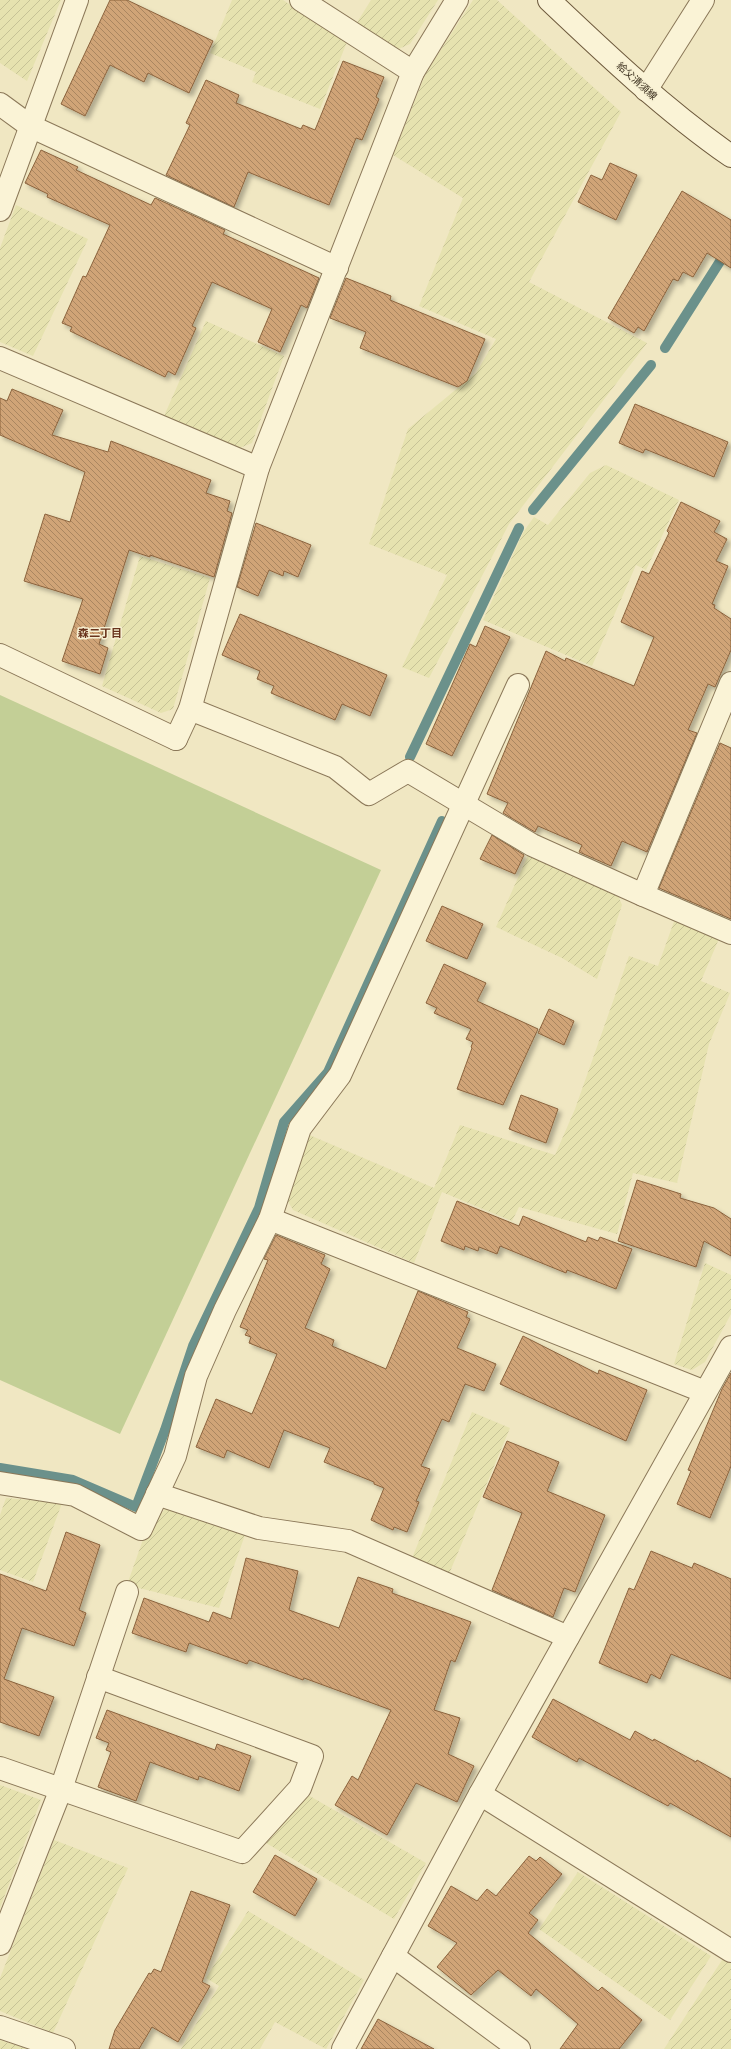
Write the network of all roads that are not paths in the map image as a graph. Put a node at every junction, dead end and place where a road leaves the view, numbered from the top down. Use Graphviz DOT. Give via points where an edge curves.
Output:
graph roads {
  1 [pos="77,0"];
  2 [pos="301,0"];
  3 [pos="457,0"];
  4 [pos="549,0"];
  5 [pos="703,0"];
  6 [pos="413,72"];
  7 [pos="646,90"];
  8 [pos="0,104"];
  9 [pos="30,126"];
  10 [pos="731,156"];
  11 [pos="0,210"];
  12 [pos="337,268"];
  13 [pos="0,358"];
  14 [pos="258,468"];
  15 [pos="0,655"];
  16 [pos="731,683"];
  17 [pos="518,685"];
  18 [pos="190,709"];
  19 [pos="463,803"];
  20 [pos="643,895"];
  21 [pos="731,932"];
  22 [pos="270,1219"];
  23 [pos="731,1347"];
  24 [pos="705,1392"];
  25 [pos="0,1483"];
  26 [pos="157,1494"];
  27 [pos="127,1592"];
  28 [pos="568,1637"];
  29 [pos="98,1677"];
  30 [pos="0,1768"];
  31 [pos="61,1789"];
  32 [pos="480,1794"];
  33 [pos="0,1944"];
  34 [pos="731,1951"];
  35 [pos="393,1956"];
  36 [pos="0,2027"];
  37 [pos="64,2049"];
  38 [pos="343,2049"];
  39 [pos="519,2049"];
  1 -- 9 [label="street"];
  2 -- 6 [label="street"];
  3 -- 6 [label="street"];
  4 -- 7 [label="street, 給父清須線"];
  5 -- 7 [label="street"];
  6 -- 12 [label="street"];
  7 -- 10 [label="street, 給父清須線" via="694,130"];
  8 -- 9 [label="street"];
  9 -- 11 [label="street"];
  9 -- 12 [label="street"];
  12 -- 14 [label="street"];
  13 -- 14 [label="street"];
  14 -- 18 [label="street"];
  15 -- 18 [label="street" via="176,738"];
  16 -- 20 [label="street"];
  17 -- 19 [label="street"];
  18 -- 19 [label="street" via="335,767 369,794 408,771"];
  19 -- 20 [label="street" via="532,845"];
  19 -- 22 [label="street" via="340,1075 300,1128"];
  20 -- 21 [label="street"];
  22 -- 24 [label="street"];
  22 -- 26 [label="street" via="196,1376 174,1456"];
  23 -- 24 [label="street"];
  24 -- 28 [label="street"];
  25 -- 26 [label="street" via="75,1495 141,1529"];
  26 -- 28 [label="street" via="259,1528 348,1541"];
  27 -- 29 [label="street"];
  28 -- 32 [label="street"];
  29 -- 31 [label="street"];
  29 -- 31 [label="street" via="312,1756 300,1788 242,1852"];
  30 -- 31 [label="street"];
  31 -- 33 [label="street"];
  32 -- 34 [label="street"];
  32 -- 35 [label="street"];
  35 -- 38 [label="street"];
  35 -- 39 [label="street"];
  36 -- 37 [label="street"];
}
